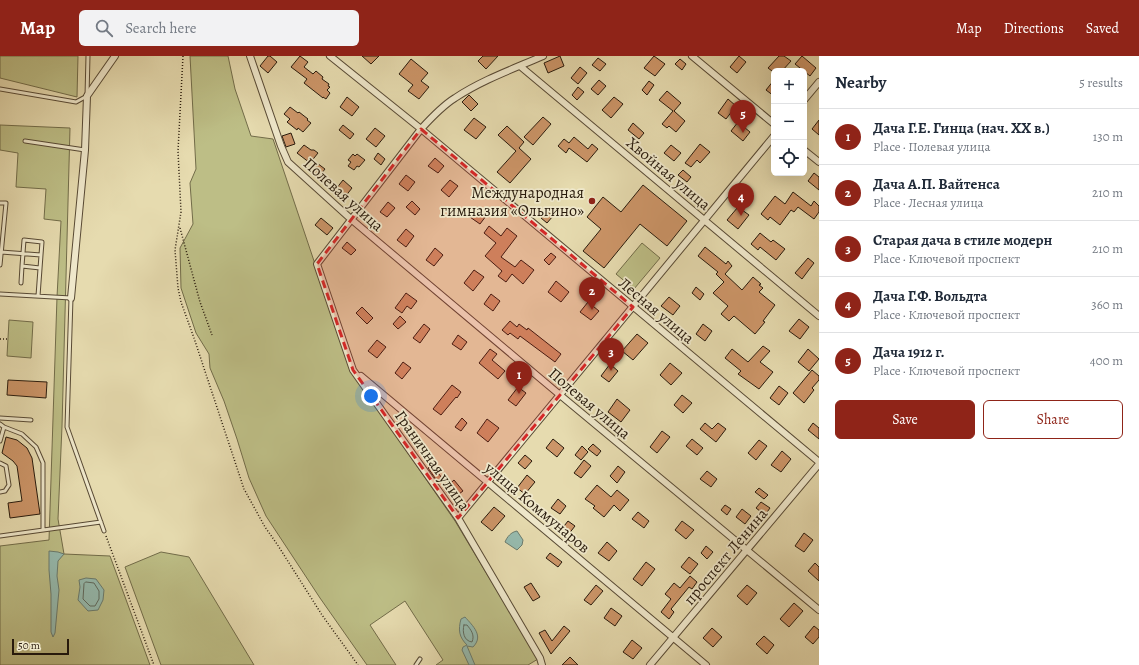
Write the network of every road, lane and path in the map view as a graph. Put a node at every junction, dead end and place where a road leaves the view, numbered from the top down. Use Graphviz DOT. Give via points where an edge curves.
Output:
graph roads {
  1 [pos="88,56"];
  2 [pos="115,56"];
  3 [pos="183,56"];
  4 [pos="250,56"];
  5 [pos="330,56"];
  6 [pos="543,56"];
  7 [pos="692,56"];
  8 [pos="520,66"];
  9 [pos="819,82"];
  10 [pos="0,89"];
  11 [pos="87,96"];
  12 [pos="807,96"];
  13 [pos="771,122"];
  14 [pos="421,129"];
  15 [pos="771,140"];
  16 [pos="25,141"];
  17 [pos="86,150"];
  18 [pos="807,152"];
  19 [pos="819,162"];
  20 [pos="0,202"];
  21 [pos="352,220"];
  22 [pos="704,220"];
  23 [pos="179,226"];
  24 [pos="1,252"];
  25 [pos="23,254"];
  26 [pos="41,255"];
  27 [pos="0,265"];
  28 [pos="22,266"];
  29 [pos="40,268"];
  30 [pos="21,283"];
  31 [pos="0,294"];
  32 [pos="38,296"];
  33 [pos="71,298"];
  34 [pos="633,307"];
  35 [pos="819,316"];
  36 [pos="212,335"];
  37 [pos="0,339"];
  38 [pos="8,339"];
  39 [pos="353,370"];
  40 [pos="560,395"];
  41 [pos="0,418"];
  42 [pos="31,420"];
  43 [pos="0,424"];
  44 [pos="4,427"];
  45 [pos="0,441"];
  46 [pos="0,463"];
  47 [pos="819,463"];
  48 [pos="488,483"];
  49 [pos="0,492"];
  50 [pos="458,518"];
  51 [pos="101,522"];
  52 [pos="43,530"];
  53 [pos="104,531"];
  54 [pos="0,536"];
  55 [pos="747,550"];
  56 [pos="819,610"];
  57 [pos="673,638"];
  58 [pos="420,659"];
  59 [pos="154,665"];
  60 [pos="358,665"];
  61 [pos="416,665"];
  62 [pos="542,665"];
  63 [pos="650,665"];
  64 [pos="706,665"];
  1 -- 11 [label="lane"];
  2 -- 11 [label="street"];
  3 -- 23 [label="path" via="178,151 181,203"];
  4 -- 21 [label="street, Полевая улица" via="288,162"];
  5 -- 14 [label="street, Лесная улица"];
  6 -- 8 [label="street"];
  7 -- 13 [label="street"];
  8 -- 14 [label="street" via="485,81 454,99"];
  8 -- 22 [label="street, Хвойная улица"];
  9 -- 12 [label="street"];
  10 -- 11 [label="lane" via="76,102"];
  11 -- 17 [label="street"];
  14 -- 21 [label="street"];
  14 -- 34 [label="street, Лесная улица"];
  15 -- 22 [label="street"];
  16 -- 17 [label="lane"];
  17 -- 33 [label="street"];
  18 -- 19 [label="street"];
  20 -- 24 [label="lane" via="6,204"];
  21 -- 39 [label="street, Граничная улица" via="317,264"];
  21 -- 40 [label="street, Полевая улица"];
  22 -- 34 [label="street"];
  22 -- 35 [label="street, Хвойная улица"];
  23 -- 36 [label="path"];
  23 -- 60 [label="path" via="176,260 181,302 244,489 264,526 322,616"];
  24 -- 25 [label="lane"];
  24 -- 27 [label="lane"];
  25 -- 26 [label="lane"];
  25 -- 26 [label="lane" via="24,240 42,242"];
  25 -- 28 [label="lane"];
  26 -- 29 [label="lane"];
  28 -- 29 [label="lane"];
  28 -- 30 [label="lane"];
  29 -- 32 [label="lane"];
  31 -- 32 [label="lane"];
  32 -- 33 [label="lane"];
  33 -- 51 [label="lane" via="68,427"];
  34 -- 40 [label="street"];
  34 -- 47 [label="street, Лесная улица"];
  37 -- 38 [label="path"];
  39 -- 48 [label="street, улица Коммунаров"];
  39 -- 50 [label="street, Граничная улица"];
  40 -- 48 [label="street"];
  40 -- 55 [label="street, Полевая улица"];
  41 -- 42 [label="lane"];
  43 -- 44 [label="lane"];
  44 -- 45 [label="lane"];
  44 -- 52 [label="lane" via="22,434 36,447 43,463"];
  46 -- 49 [label="lane" via="6,466 9,485 5,491"];
  47 -- 55 [label="street, проспект Ленина"];
  48 -- 50 [label="street"];
  48 -- 57 [label="street, улица Коммунаров"];
  50 -- 62 [label="street, Граничная улица"];
  51 -- 52 [label="lane"];
  51 -- 53 [label="lane"];
  52 -- 54 [label="lane"];
  53 -- 59 [label="path"];
  55 -- 56 [label="street, Полевая улица"];
  55 -- 57 [label="street, проспект Ленина"];
  57 -- 63 [label="street, проспект Ленина"];
  57 -- 64 [label="street, улица Коммунаров"];
  58 -- 61 [label="lane"];
}
